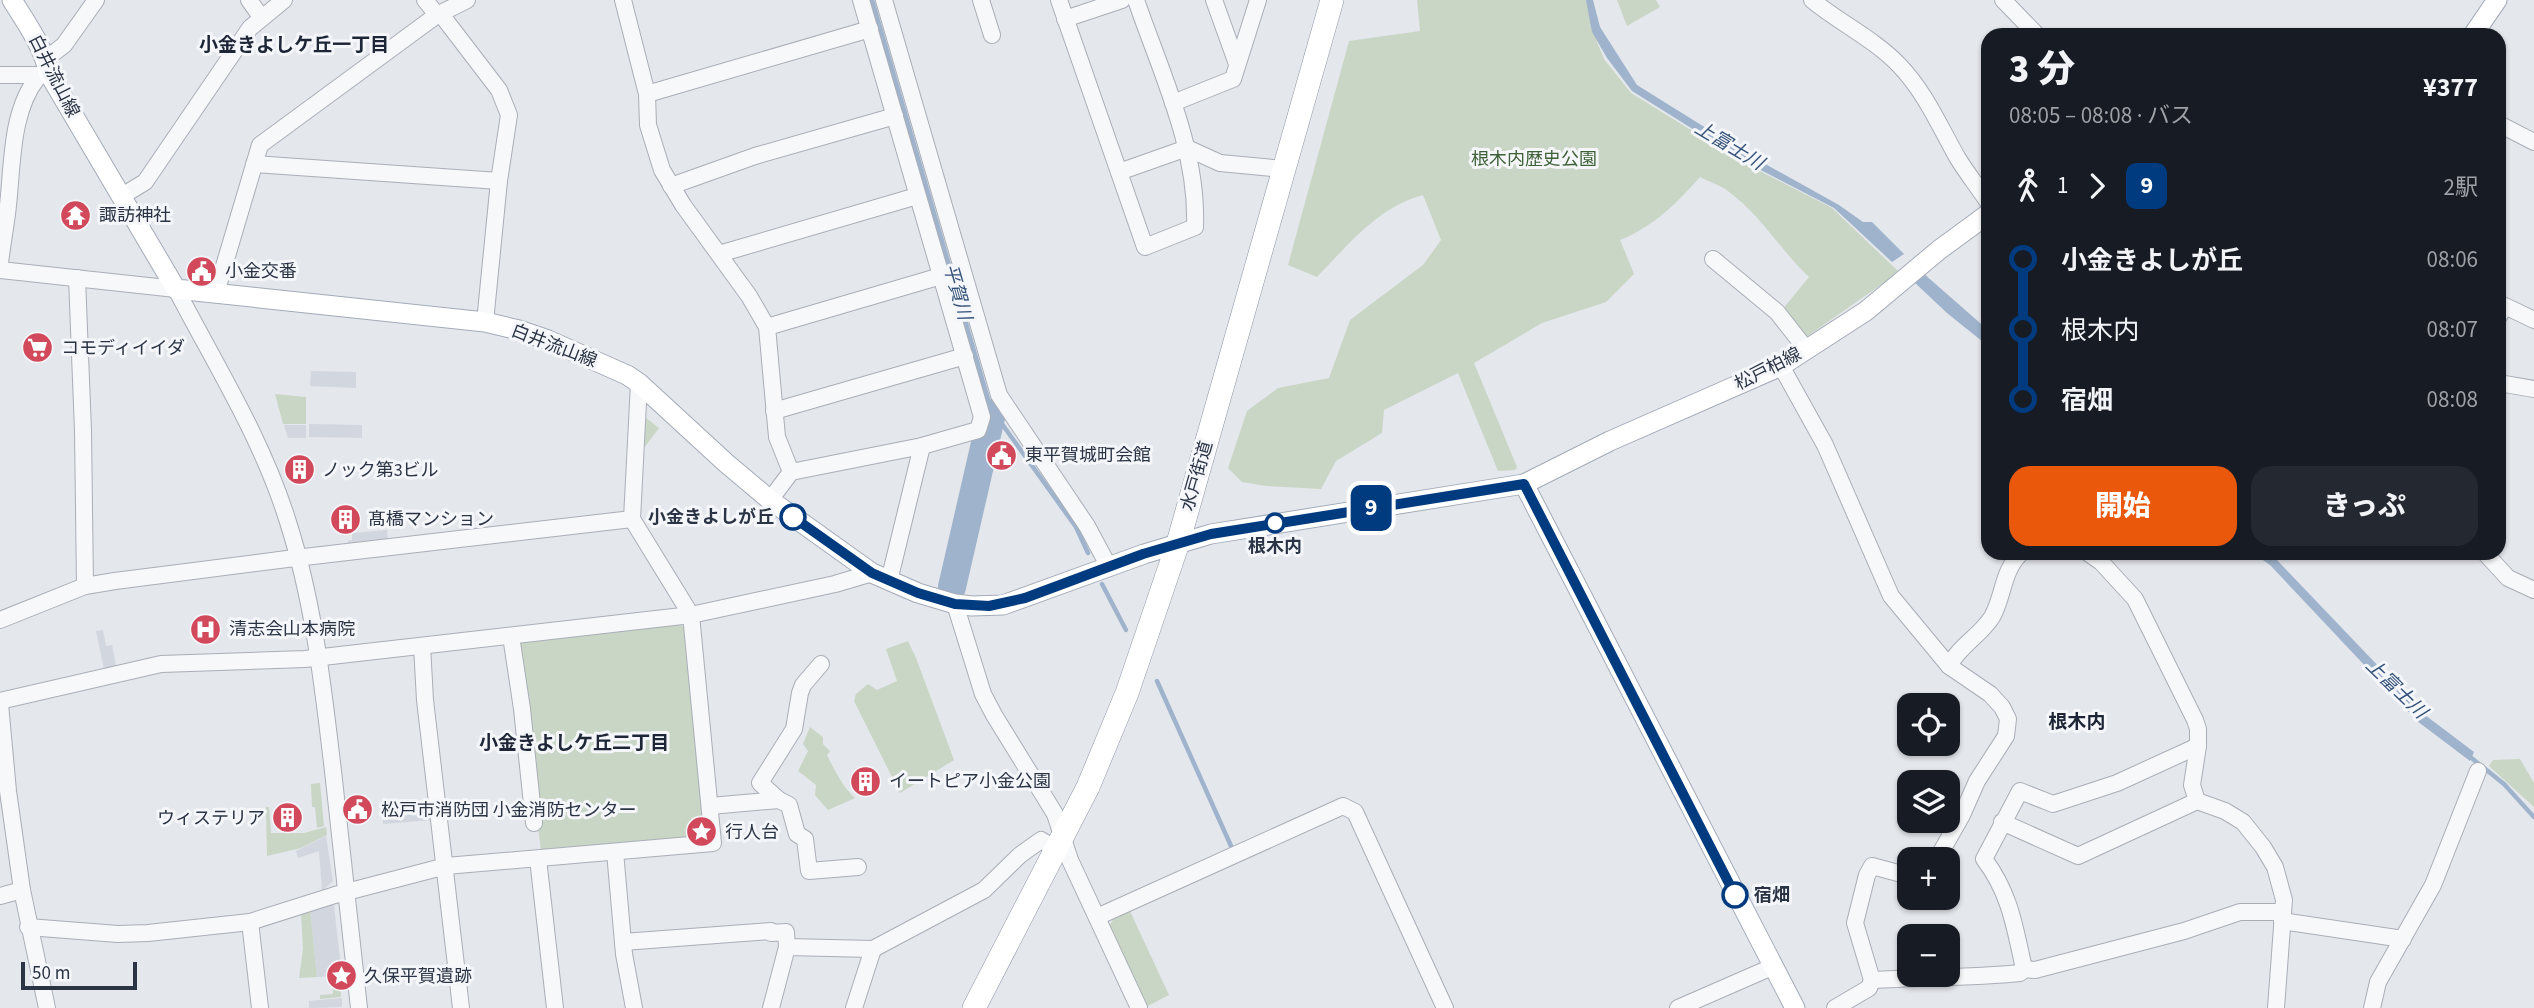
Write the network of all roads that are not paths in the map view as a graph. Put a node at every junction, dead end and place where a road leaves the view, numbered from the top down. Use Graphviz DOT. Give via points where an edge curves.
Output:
graph roads {
  1 [pos="12,0"];
  2 [pos="96,0"];
  3 [pos="249,0"];
  4 [pos="284,0"];
  5 [pos="425,0"];
  6 [pos="467,0"];
  7 [pos="624,0"];
  8 [pos="862,0"];
  9 [pos="884,0"];
  10 [pos="981,0"];
  11 [pos="1059,0"];
  12 [pos="1122,0"];
  13 [pos="1136,0"];
  14 [pos="1214,0"];
  15 [pos="1258,0"];
  16 [pos="1332,0"];
  17 [pos="1812,0"];
  18 [pos="2003,0"];
  19 [pos="2497,0"];
  20 [pos="438,14"];
  21 [pos="261,17"];
  22 [pos="1065,19"];
  23 [pos="2030,28"];
  24 [pos="2478,28"];
  25 [pos="870,29"];
  26 [pos="992,35"];
  27 [pos="1237,64"];
  28 [pos="45,70"];
  29 [pos="0,75"];
  30 [pos="647,94"];
  31 [pos="1173,103"];
  32 [pos="895,116"];
  33 [pos="2506,128"];
  34 [pos="2534,142"];
  35 [pos="1187,148"];
  36 [pos="254,164"];
  37 [pos="1284,169"];
  38 [pos="1119,172"];
  39 [pos="499,181"];
  40 [pos="671,186"];
  41 [pos="1981,192"];
  42 [pos="917,196"];
  43 [pos="122,197"];
  44 [pos="1981,219"];
  45 [pos="719,254"];
  46 [pos="1713,259"];
  47 [pos="0,263"];
  48 [pos="0,270"];
  49 [pos="941,276"];
  50 [pos="77,278"];
  51 [pos="176,289"];
  52 [pos="216,293"];
  53 [pos="2506,306"];
  54 [pos="2534,320"];
  55 [pos="485,322"];
  56 [pos="766,327"];
  57 [pos="1807,349"];
  58 [pos="965,356"];
  59 [pos="1781,366"];
  60 [pos="639,383"];
  61 [pos="2506,384"];
  62 [pos="2534,389"];
  63 [pos="774,411"];
  64 [pos="922,446"];
  65 [pos="791,472"];
  66 [pos="1524,484"];
  67 [pos="770,500"];
  68 [pos="632,519"];
  69 [pos="1178,542"];
  70 [pos="299,557"];
  71 [pos="2016,560"];
  72 [pos="2098,560"];
  73 [pos="2491,560"];
  74 [pos="1109,567"];
  75 [pos="880,577"];
  76 [pos="85,586"];
  77 [pos="2534,590"];
  78 [pos="955,604"];
  79 [pos="691,615"];
  80 [pos="0,620"];
  81 [pos="511,636"];
  82 [pos="422,646"];
  83 [pos="319,657"];
  84 [pos="821,664"];
  85 [pos="1949,666"];
  86 [pos="0,703"];
  87 [pos="2198,746"];
  88 [pos="2478,771"];
  89 [pos="779,800"];
  90 [pos="2197,801"];
  91 [pos="710,806"];
  92 [pos="2002,822"];
  93 [pos="534,823"];
  94 [pos="1059,843"];
  95 [pos="1944,847"];
  96 [pos="615,852"];
  97 [pos="538,859"];
  98 [pos="446,866"];
  99 [pos="858,867"];
  100 [pos="1897,873"];
  101 [pos="22,890"];
  102 [pos="346,892"];
  103 [pos="0,896"];
  104 [pos="2283,916"];
  105 [pos="1097,917"];
  106 [pos="250,922"];
  107 [pos="28,927"];
  108 [pos="2403,939"];
  109 [pos="623,942"];
  110 [pos="787,947"];
  111 [pos="873,949"];
  112 [pos="1772,967"];
  113 [pos="2024,970"];
  114 [pos="1872,980"];
  115 [pos="47,1008"];
  116 [pos="260,1008"];
  117 [pos="359,1008"];
  118 [pos="461,1008"];
  119 [pos="555,1008"];
  120 [pos="634,1008"];
  121 [pos="771,1008"];
  122 [pos="853,1008"];
  123 [pos="974,1008"];
  124 [pos="1139,1008"];
  125 [pos="1446,1008"];
  126 [pos="1678,1008"];
  127 [pos="1795,1008"];
  128 [pos="1835,1008"];
  129 [pos="2276,1008"];
  130 [pos="2372,1008"];
  1 -- 28 [label="main road, 白井流山線"];
  2 -- 28 [label="street"];
  3 -- 21 [label="street"];
  4 -- 21 [label="street"];
  5 -- 20 [label="street"];
  6 -- 20 [label="street"];
  7 -- 30 [label="street"];
  8 -- 25 [label="street"];
  9 -- 74 [label="street" via="999,395 1087,526"];
  10 -- 26 [label="street"];
  11 -- 22 [label="street"];
  12 -- 22 [label="street"];
  13 -- 31 [label="street"];
  14 -- 27 [label="street"];
  15 -- 27 [label="street"];
  16 -- 37 [label="highway, 水戸街道"];
  17 -- 41 [label="street" via="1900,66 1926,99"];
  18 -- 23 [label="street"];
  19 -- 24 [label="main road"];
  20 -- 36 [label="street" via="260,145"];
  20 -- 39 [label="street" via="505,102 509,116"];
  21 -- 43 [label="street" via="145,182"];
  22 -- 38 [label="street"];
  25 -- 30 [label="street"];
  25 -- 32 [label="street"];
  27 -- 31 [label="street" via="1233,79"];
  28 -- 29 [label="street"];
  28 -- 43 [label="main road, 白井流山線"];
  28 -- 47 [label="street" via="31,86 20,118"];
  30 -- 40 [label="street" via="648,125"];
  31 -- 35 [label="street"];
  32 -- 40 [label="street" via="755,156"];
  32 -- 42 [label="street"];
  33 -- 34 [label="street"];
  35 -- 37 [label="street" via="1220,163"];
  35 -- 38 [label="street"];
  35 -- 38 [label="street" via="1195,227 1145,247"];
  36 -- 39 [label="street"];
  36 -- 52 [label="street"];
  37 -- 69 [label="highway, 水戸街道"];
  39 -- 55 [label="street"];
  40 -- 45 [label="street"];
  42 -- 45 [label="street"];
  42 -- 49 [label="street"];
  43 -- 51 [label="main road, 白井流山線"];
  44 -- 57 [label="main road, 松戸柏線" via="1866,311"];
  45 -- 56 [label="street"];
  46 -- 57 [label="street" via="1777,312"];
  48 -- 50 [label="street"];
  49 -- 56 [label="street"];
  49 -- 58 [label="street"];
  50 -- 51 [label="street"];
  50 -- 76 [label="street"];
  51 -- 52 [label="main road, 白井流山線"];
  51 -- 70 [label="street" via="259,446"];
  52 -- 55 [label="main road, 白井流山線"];
  53 -- 54 [label="street"];
  55 -- 60 [label="main road, 白井流山線" via="548,340"];
  56 -- 63 [label="street"];
  57 -- 59 [label="main road, 松戸柏線"];
  58 -- 63 [label="street"];
  58 -- 64 [label="street" via="982,418 978,430"];
  59 -- 66 [label="main road, 松戸柏線"];
  59 -- 85 [label="street" via="1825,445 1891,596"];
  60 -- 67 [label="main road, 白井流山線"];
  60 -- 68 [label="street"];
  61 -- 62 [label="street"];
  63 -- 65 [label="street" via="777,437"];
  64 -- 65 [label="street"];
  64 -- 75 [label="street"];
  65 -- 67 [label="street"];
  66 -- 69 [label="main road, 松戸柏線" via="1227,530"];
  66 -- 112 [label="main road"];
  67 -- 75 [label="main road, 白井流山線"];
  68 -- 70 [label="street"];
  68 -- 79 [label="street"];
  69 -- 74 [label="main road, 白井流山線"];
  69 -- 94 [label="highway, 水戸街道" via="1127,693"];
  70 -- 76 [label="street"];
  70 -- 83 [label="street"];
  71 -- 85 [label="street" via="2007,572 1994,614"];
  72 -- 87 [label="street" via="2125,586 2145,616 2195,720"];
  73 -- 77 [label="street" via="2508,578"];
  74 -- 78 [label="main road, 白井流山線" via="1003,605"];
  75 -- 78 [label="main road, 白井流山線"];
  75 -- 79 [label="street"];
  76 -- 80 [label="street"];
  78 -- 94 [label="street" via="984,694 1055,814"];
  79 -- 81 [label="street"];
  79 -- 91 [label="street"];
  81 -- 82 [label="street"];
  81 -- 93 [label="street"];
  82 -- 83 [label="street"];
  82 -- 98 [label="street"];
  83 -- 86 [label="street" via="161,664"];
  83 -- 102 [label="street"];
  84 -- 89 [label="street" via="803,685 794,729 760,783"];
  85 -- 95 [label="street" via="1990,694 2008,719 2006,736 1977,780"];
  86 -- 101 [label="street"];
  87 -- 90 [label="street" via="2192,779"];
  87 -- 92 [label="street" via="2117,783 2053,804 2020,791"];
  88 -- 108 [label="street" via="2433,884"];
  89 -- 91 [label="street"];
  89 -- 99 [label="street" via="789,805 797,834 805,839 809,871"];
  90 -- 92 [label="street" via="2078,856"];
  90 -- 104 [label="street" via="2225,811 2249,827 2275,867"];
  91 -- 96 [label="street" via="713,843"];
  92 -- 113 [label="street" via="1984,859 2007,897"];
  94 -- 105 [label="street"];
  94 -- 111 [label="street" via="1041,840 984,890"];
  94 -- 123 [label="highway, 水戸街道"];
  96 -- 97 [label="street"];
  96 -- 109 [label="street"];
  97 -- 98 [label="street"];
  97 -- 119 [label="street"];
  98 -- 102 [label="street"];
  98 -- 118 [label="street"];
  100 -- 114 [label="street" via="1872,866 1855,923"];
  101 -- 103 [label="street"];
  101 -- 107 [label="street"];
  102 -- 106 [label="street"];
  102 -- 117 [label="street"];
  104 -- 108 [label="street"];
  104 -- 113 [label="street" via="2240,912 2131,946"];
  104 -- 129 [label="street"];
  105 -- 124 [label="street"];
  105 -- 125 [label="street" via="1343,806 1354,812"];
  106 -- 107 [label="street" via="118,934"];
  106 -- 116 [label="street"];
  107 -- 115 [label="street"];
  108 -- 130 [label="street" via="2378,982"];
  109 -- 110 [label="street" via="771,931 786,932"];
  109 -- 120 [label="street"];
  110 -- 111 [label="street"];
  110 -- 121 [label="street"];
  111 -- 122 [label="street"];
  112 -- 126 [label="street"];
  112 -- 127 [label="main road"];
  113 -- 114 [label="street" via="1971,978"];
  114 -- 128 [label="street" via="1869,988"];
}
